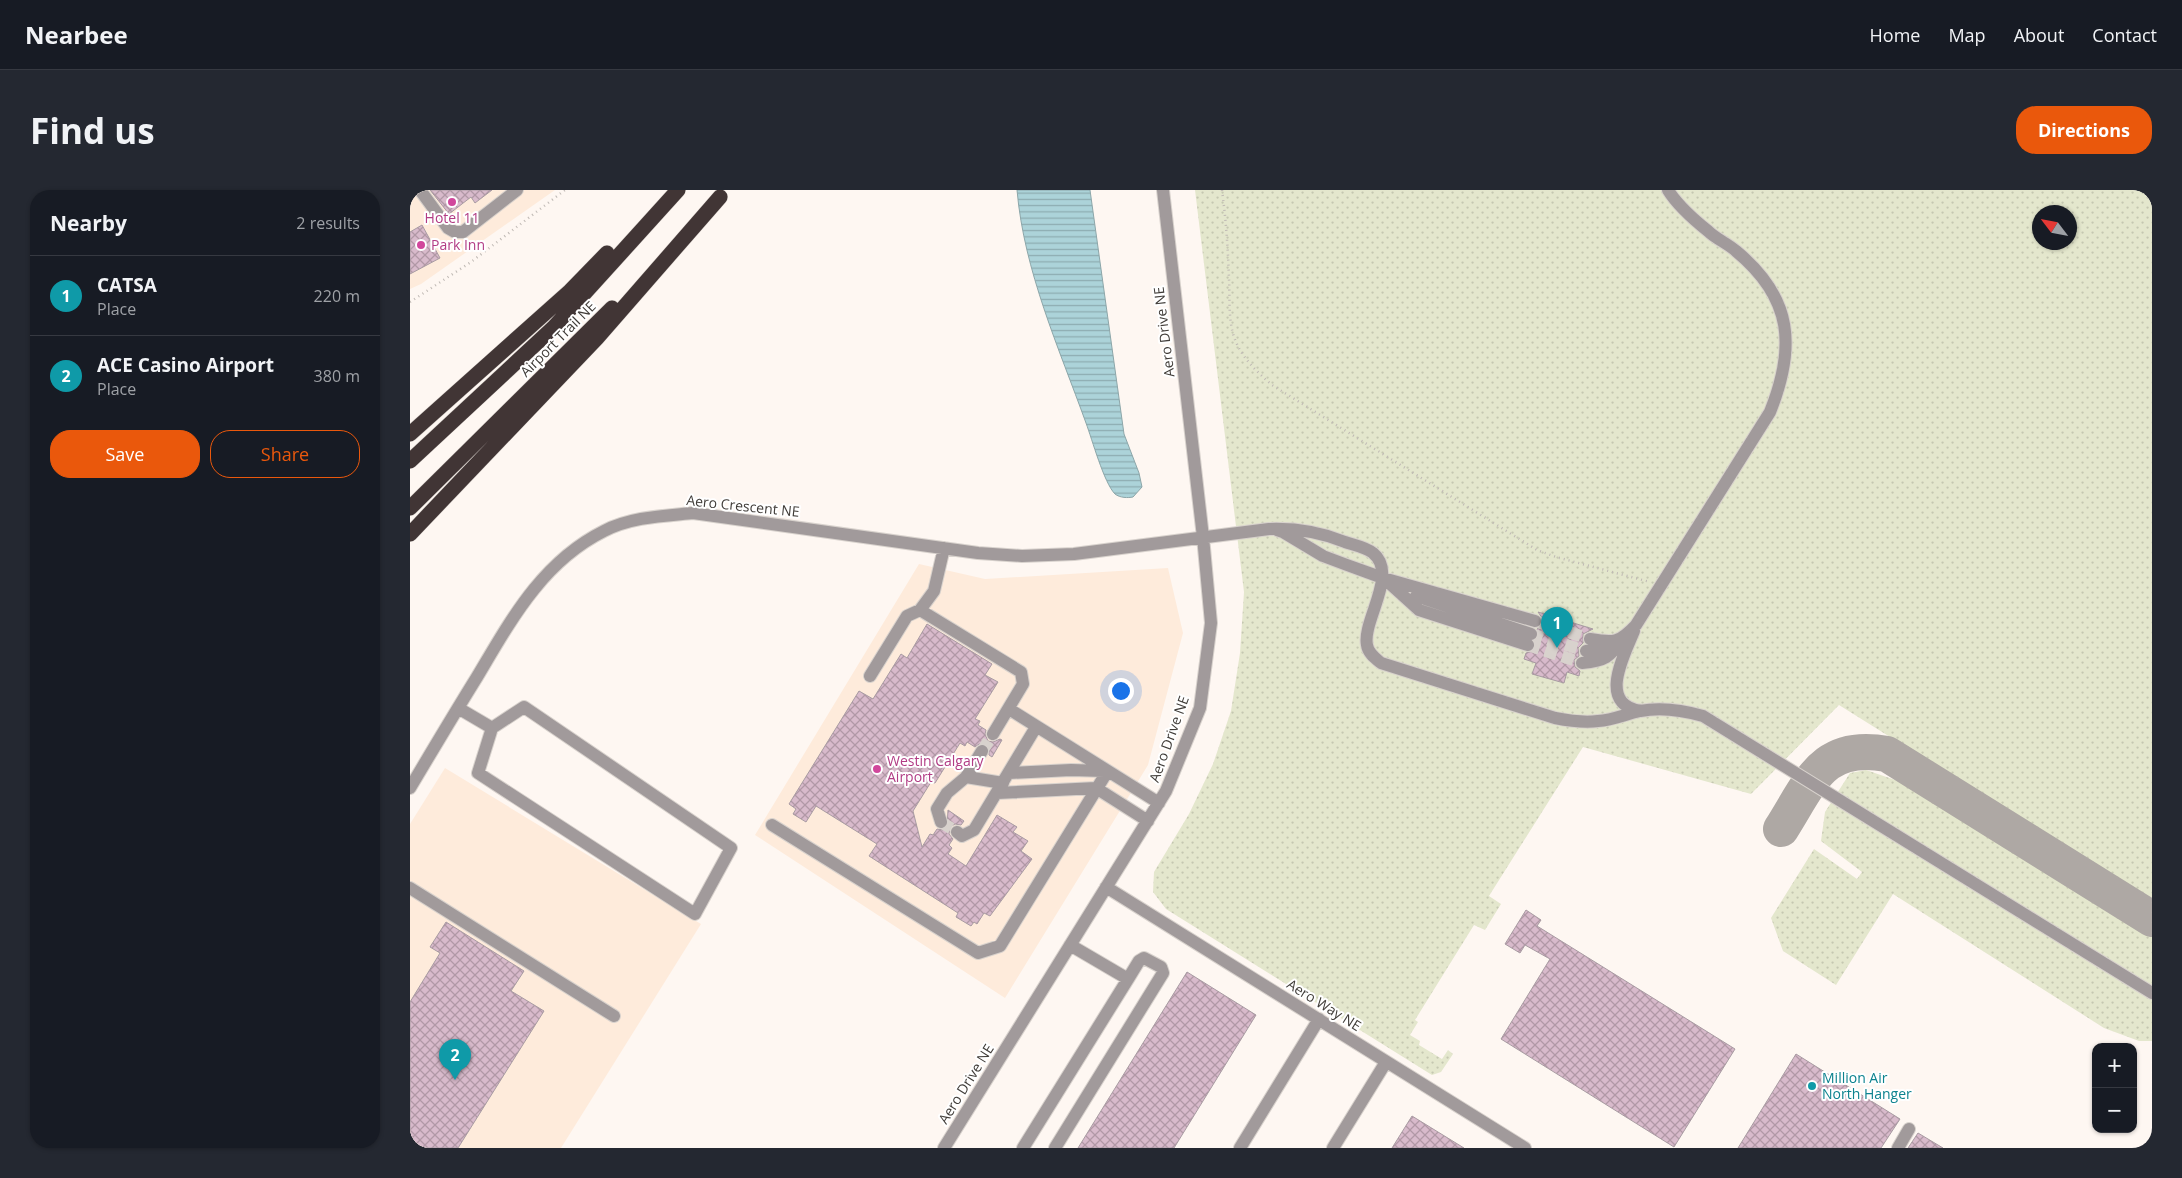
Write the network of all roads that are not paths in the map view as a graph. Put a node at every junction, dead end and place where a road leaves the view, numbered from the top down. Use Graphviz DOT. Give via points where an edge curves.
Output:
graph roads {
  1 [pos="420,190"];
  2 [pos="517,190"];
  3 [pos="670,190"];
  4 [pos="678,190"];
  5 [pos="1163,190"];
  6 [pos="1668,190"];
  7 [pos="723,194"];
  8 [pos="410,434"];
  9 [pos="410,461"];
  10 [pos="410,508"];
  11 [pos="1269,529"];
  12 [pos="410,534"];
  13 [pos="1203,537"];
  14 [pos="944,548"];
  15 [pos="1383,578"];
  16 [pos="920,610"];
  17 [pos="1636,625"];
  18 [pos="1621,639"];
  19 [pos="870,676"];
  20 [pos="1616,689"];
  21 [pos="458,708"];
  22 [pos="1009,709"];
  23 [pos="1642,711"];
  24 [pos="1598,721"];
  25 [pos="1036,727"];
  26 [pos="492,728"];
  27 [pos="993,734"];
  28 [pos="982,751"];
  29 [pos="1107,772"];
  30 [pos="966,777"];
  31 [pos="1003,783"];
  32 [pos="410,788"];
  33 [pos="1096,788"];
  34 [pos="1159,803"];
  35 [pos="1148,821"];
  36 [pos="941,822"];
  37 [pos="772,825"];
  38 [pos="956,832"];
  39 [pos="1106,887"];
  40 [pos="410,888"];
  41 [pos="1070,946"];
  42 [pos="1128,979"];
  43 [pos="2152,992"];
  44 [pos="614,1016"];
  45 [pos="1319,1019"];
  46 [pos="1386,1062"];
  47 [pos="1910,1129"];
  48 [pos="944,1148"];
  49 [pos="1023,1148"];
  50 [pos="1055,1148"];
  51 [pos="1240,1148"];
  52 [pos="1333,1148"];
  53 [pos="1525,1148"];
  54 [pos="1898,1148"];
  1 -- 2 [label="street" via="448,228 455,232 463,232"];
  3 -- 8 [label="highway" via="570,291"];
  4 -- 9 [label="highway, Airport Trail NE" via="554,327"];
  5 -- 13 [label="street, Aero Drive NE"];
  6 -- 17 [label="street" via="1708,232 1758,271 1776,298 1786,325 1787,356 1781,385 1770,412"];
  7 -- 10 [label="highway, Airport Trail NE"];
  7 -- 12 [label="highway" via="597,338"];
  11 -- 13 [label="street, Aero Crescent NE"];
  11 -- 15 [label="street" via="1283,532 1323,556"];
  11 -- 15 [label="street, Aero Crescent NE" via="1309,531 1367,549 1375,554"];
  13 -- 14 [label="street, Aero Crescent NE" via="1074,554 1022,556"];
  13 -- 34 [label="street, Aero Drive NE" via="1211,623 1200,708"];
  14 -- 16 [label="street" via="934,591"];
  14 -- 21 [label="street, Aero Crescent NE" via="693,513 648,517 606,530 569,552 535,586"];
  15 -- 15 [label="street" via="1532,634 1419,610"];
  15 -- 24 [label="street" via="1366,645 1371,655 1381,663 1555,718 1576,722"];
  16 -- 19 [label="street" via="907,616"];
  16 -- 22 [label="street" via="1022,672 1023,684"];
  17 -- 18 [label="street"];
  17 -- 20 [label="street" via="1617,674"];
  18 -- 18 [label="street" via="1610,642 1586,651 1599,662 1612,654"];
  20 -- 23 [label="street" via="1631,709"];
  20 -- 24 [label="street" via="1613,710"];
  21 -- 26 [label="street"];
  21 -- 32 [label="street, Aero Crescent NE"];
  22 -- 25 [label="street"];
  22 -- 27 [label="street"];
  23 -- 24 [label="street"];
  23 -- 43 [label="street" via="1684,711 1702,716"];
  25 -- 29 [label="street"];
  25 -- 31 [label="street"];
  26 -- 26 [label="street" via="478,773 696,914 731,848 524,707"];
  28 -- 30 [label="street"];
  29 -- 31 [label="street" via="1071,770"];
  29 -- 33 [label="street"];
  29 -- 34 [label="street"];
  30 -- 31 [label="street"];
  30 -- 36 [label="street" via="947,793 937,809"];
  31 -- 33 [label="street"];
  31 -- 38 [label="street" via="974,830 962,836"];
  33 -- 35 [label="street"];
  33 -- 37 [label="street" via="1000,946 978,953"];
  34 -- 35 [label="street, Aero Drive NE"];
  35 -- 39 [label="street, Aero Drive NE"];
  39 -- 41 [label="street, Aero Drive NE"];
  39 -- 45 [label="street, Aero Way NE"];
  40 -- 44 [label="street"];
  41 -- 42 [label="street"];
  41 -- 48 [label="street, Aero Drive NE"];
  42 -- 49 [label="street"];
  42 -- 50 [label="street" via="1139,960 1144,958 1161,967 1163,973"];
  45 -- 46 [label="street, Aero Way NE"];
  45 -- 51 [label="street"];
  46 -- 52 [label="street"];
  46 -- 53 [label="street, Aero Way NE"];
  47 -- 54 [label="street"];
}
